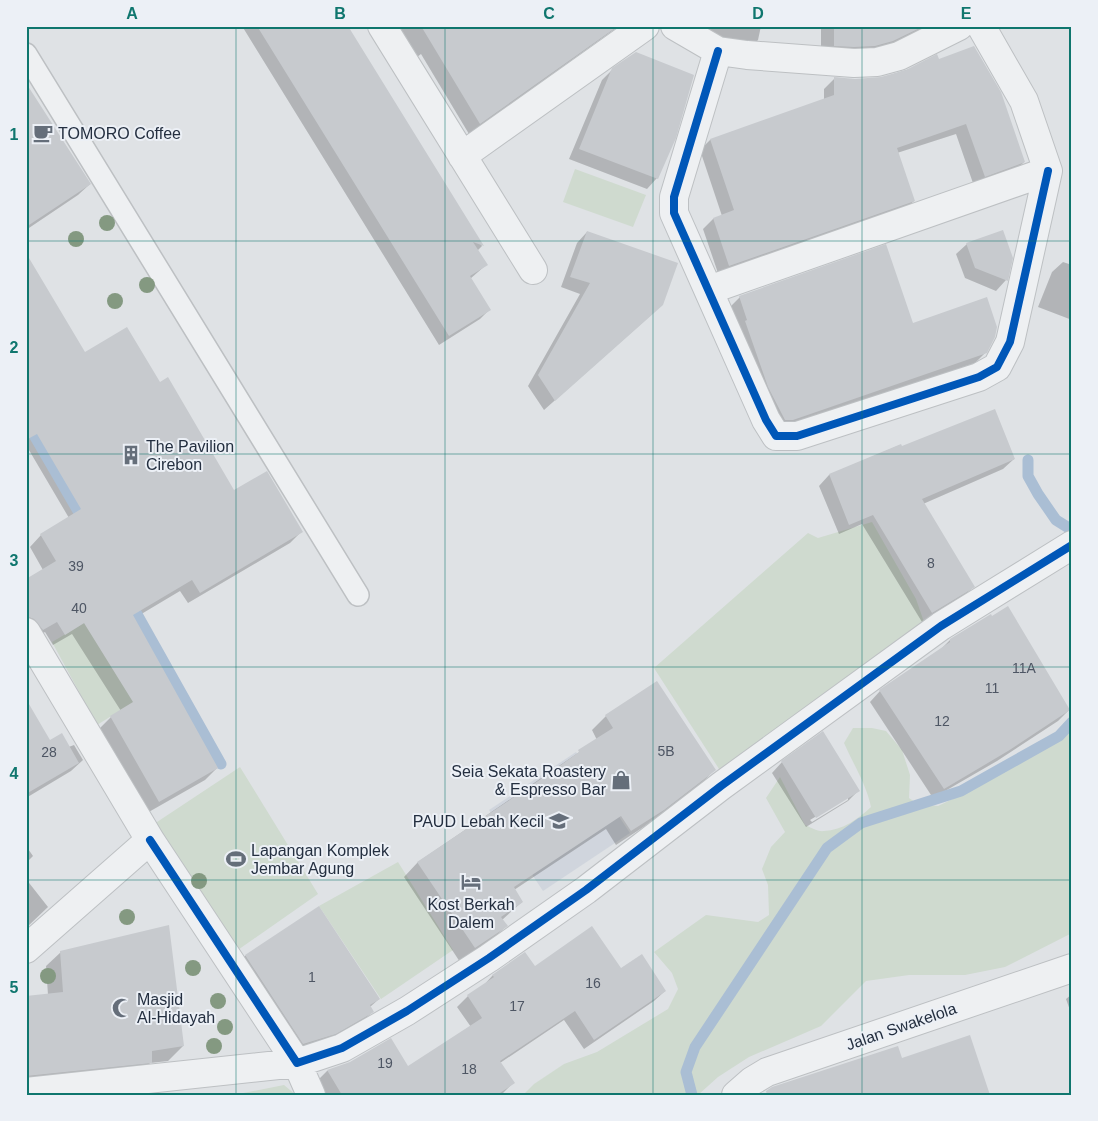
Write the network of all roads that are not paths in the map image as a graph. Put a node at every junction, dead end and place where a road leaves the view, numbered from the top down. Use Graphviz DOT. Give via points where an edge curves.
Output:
graph roads {
  1 [pos="382,26"];
  2 [pos="645,26"];
  3 [pos="675,26"];
  4 [pos="959,26"];
  5 [pos="981,26"];
  6 [pos="718,51"];
  7 [pos="26,54"];
  8 [pos="462,156"];
  9 [pos="1048,171"];
  10 [pos="533,270"];
  11 [pos="709,290"];
  12 [pos="1072,545"];
  13 [pos="358,595"];
  14 [pos="26,632"];
  15 [pos="150,840"];
  16 [pos="26,949"];
  17 [pos="1072,968"];
  18 [pos="297,1063"];
  19 [pos="26,1092"];
  20 [pos="311,1095"];
  21 [pos="736,1095"];
  1 -- 8 [label="street"];
  2 -- 8 [label="street"];
  3 -- 6 [label="street"];
  4 -- 6 [label="street" via="899,56 877,62 854,63"];
  5 -- 9 [label="street" via="1024,101"];
  6 -- 11 [label="street" via="674,197 674,213 679,227"];
  7 -- 13 [label="lane"];
  8 -- 10 [label="street"];
  9 -- 11 [label="street"];
  9 -- 11 [label="street" via="1010,342 997,367 979,377 798,436 776,436"];
  12 -- 18 [label="street" via="941,626 720,786 586,890 489,958 342,1048"];
  14 -- 15 [label="street"];
  15 -- 16 [label="street"];
  15 -- 18 [label="street"];
  17 -- 21 [label="street, Jalan Swakelola" via="766,1072"];
  18 -- 19 [label="street"];
  18 -- 20 [label="street"];
}
